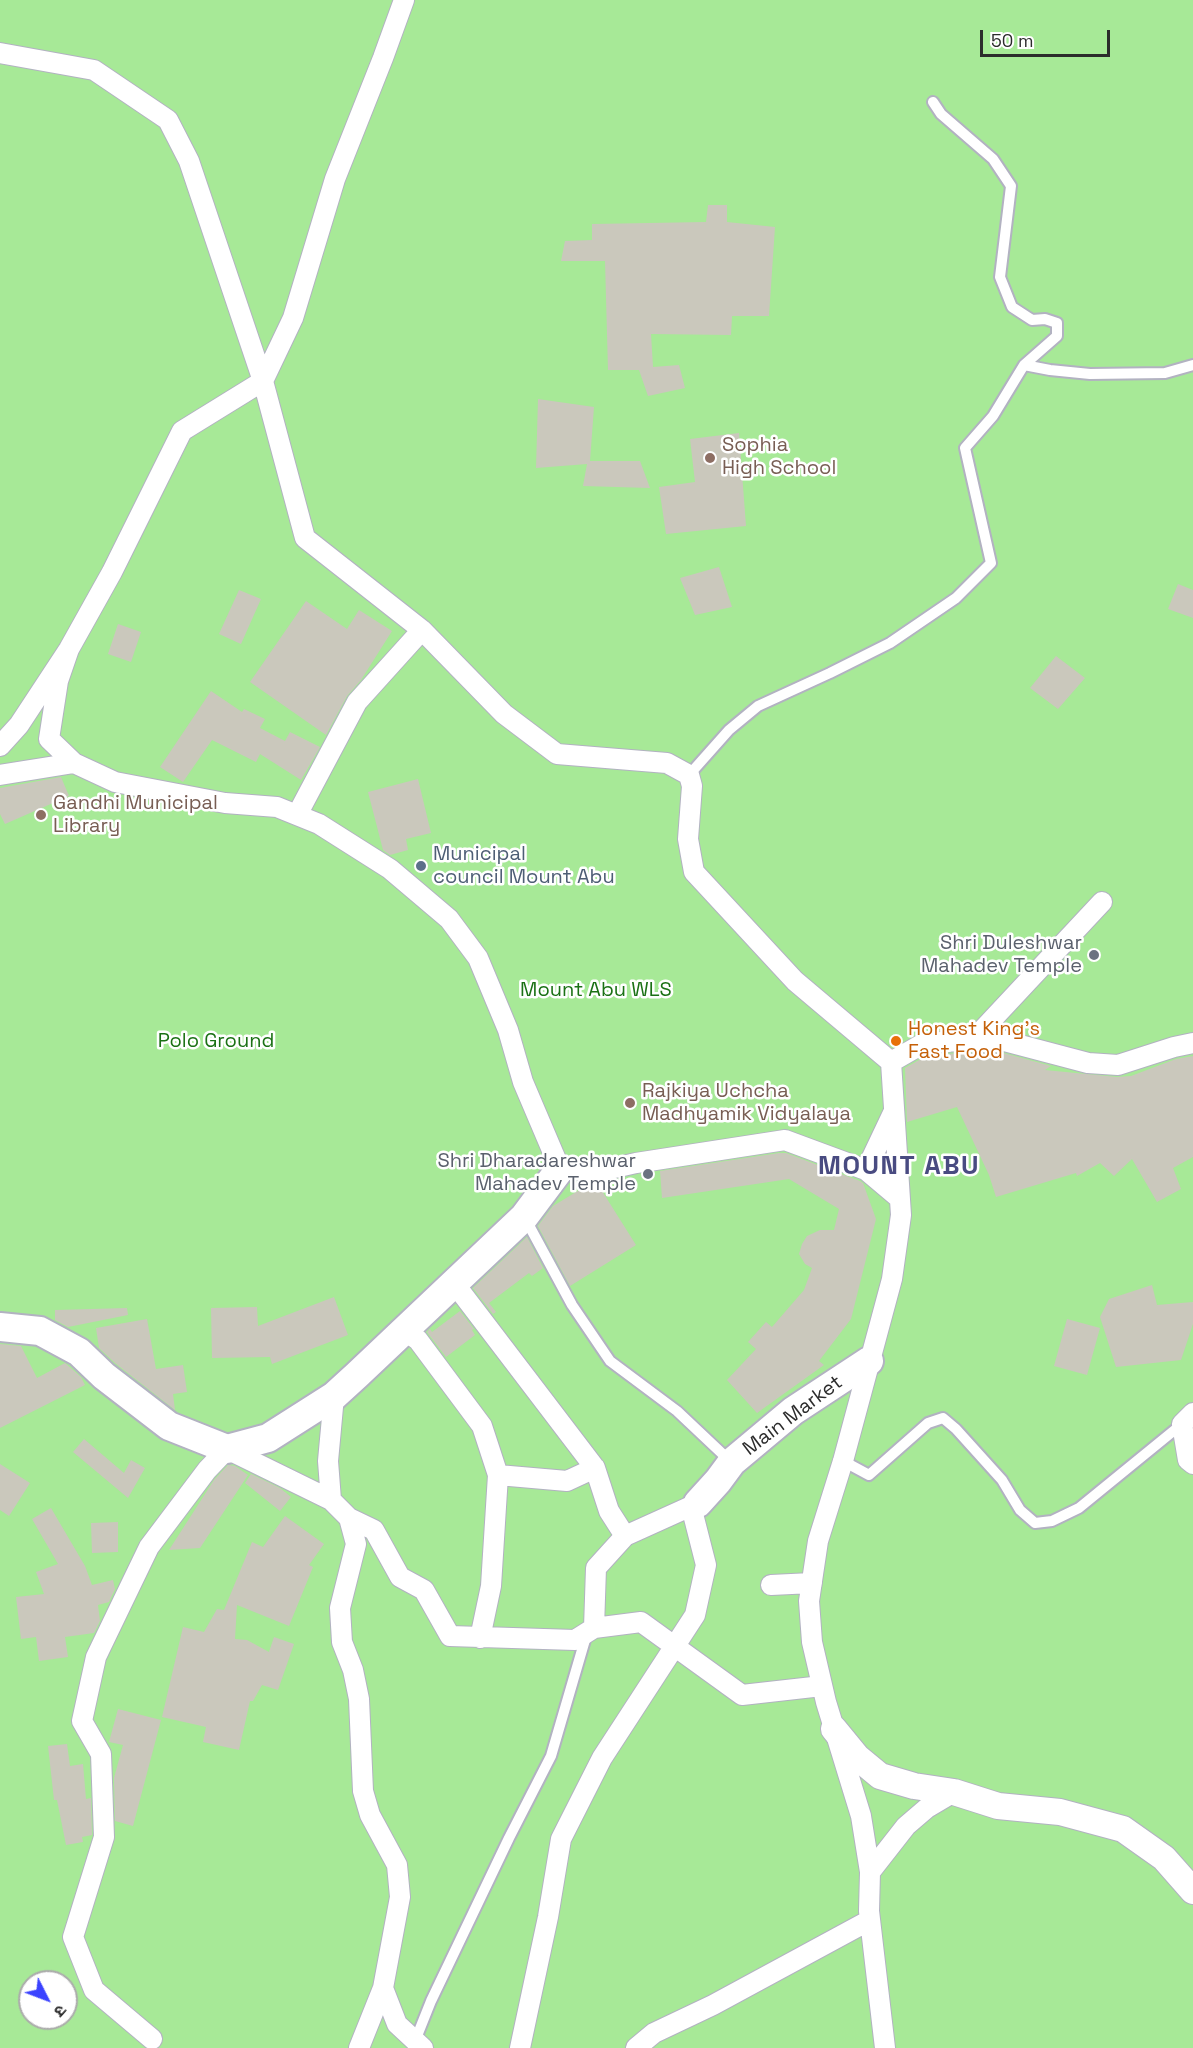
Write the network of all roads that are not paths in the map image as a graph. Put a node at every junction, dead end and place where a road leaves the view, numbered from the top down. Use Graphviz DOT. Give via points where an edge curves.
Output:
graph roads {
  1 [pos="404,0"];
  2 [pos="0,53"];
  3 [pos="933,102"];
  4 [pos="1024,365"];
  5 [pos="1193,365"];
  6 [pos="263,381"];
  7 [pos="422,630"];
  8 [pos="69,649"];
  9 [pos="0,746"];
  10 [pos="74,763"];
  11 [pos="0,775"];
  12 [pos="689,775"];
  13 [pos="297,815"];
  14 [pos="1102,902"];
  15 [pos="973,1040"];
  16 [pos="1193,1043"];
  17 [pos="891,1062"];
  18 [pos="894,1109"];
  19 [pos="560,1169"];
  20 [pos="866,1170"];
  21 [pos="898,1197"];
  22 [pos="524,1217"];
  23 [pos="454,1284"];
  24 [pos="0,1327"];
  25 [pos="404,1330"];
  26 [pos="869,1361"];
  27 [pos="334,1396"];
  28 [pos="1188,1419"];
  29 [pos="227,1449"];
  30 [pos="843,1461"];
  31 [pos="732,1462"];
  32 [pos="1193,1464"];
  33 [pos="595,1468"];
  34 [pos="498,1475"];
  35 [pos="331,1500"];
  36 [pos="698,1503"];
  37 [pos="349,1518"];
  38 [pos="625,1536"];
  39 [pos="812,1583"];
  40 [pos="771,1585"];
  41 [pos="590,1630"];
  42 [pos="480,1638"];
  43 [pos="675,1647"];
  44 [pos="822,1686"];
  45 [pos="834,1728"];
  46 [pos="954,1792"];
  47 [pos="870,1872"];
  48 [pos="1193,1891"];
  49 [pos="870,1920"];
  50 [pos="383,1988"];
  51 [pos="152,2039"];
  52 [pos="419,2045"];
  53 [pos="359,2048"];
  54 [pos="520,2048"];
  55 [pos="636,2048"];
  56 [pos="885,2048"];
  1 -- 6 [label="street" via="335,179 293,318"];
  2 -- 6 [label="street" via="94,70 168,120 189,161"];
  3 -- 4 [label="lane" via="993,159 1011,186 1000,277 1012,307 1032,320 1057,323 1057,336"];
  4 -- 5 [label="lane" via="1090,374 1165,373"];
  4 -- 12 [label="lane" via="993,416 965,448 991,563 956,598 890,643 758,706 729,730"];
  6 -- 7 [label="street" via="305,538"];
  6 -- 8 [label="street" via="182,431"];
  7 -- 12 [label="street" via="504,714 557,754 667,763"];
  7 -- 13 [label="street" via="357,702"];
  8 -- 9 [label="street" via="19,725"];
  8 -- 10 [label="street" via="58,681 49,739"];
  10 -- 11 [label="street"];
  10 -- 13 [label="street" via="115,782 225,803 277,807"];
  12 -- 17 [label="street" via="692,786 688,839 694,872 795,981"];
  13 -- 19 [label="street" via="319,824 390,869 449,919 478,958"];
  14 -- 15 [label="street"];
  15 -- 16 [label="street" via="997,1039 1088,1063 1118,1065"];
  15 -- 17 [label="street" via="924,1043"];
  17 -- 18 [label="street"];
  18 -- 20 [label="street"];
  18 -- 21 [label="street"];
  19 -- 20 [label="street" via="601,1171 785,1140"];
  19 -- 22 [label="main road"];
  20 -- 21 [label="street"];
  21 -- 26 [label="street" via="901,1215 892,1279"];
  22 -- 23 [label="main road"];
  22 -- 31 [label="lane" via="572,1305 610,1361 677,1411"];
  23 -- 25 [label="main road"];
  23 -- 33 [label="street"];
  24 -- 29 [label="main road" via="40,1332 79,1352 169,1426"];
  25 -- 27 [label="main road"];
  25 -- 34 [label="street" via="418,1340 482,1426"];
  26 -- 30 [label="street"];
  26 -- 31 [label="main road, Main Market" via="793,1411"];
  27 -- 29 [label="main road" via="268,1438"];
  27 -- 35 [label="street" via="328,1461"];
  28 -- 30 [label="lane" via="1079,1508 1052,1521 1035,1523 1020,1510 1002,1480 943,1418 928,1423 869,1475"];
  28 -- 32 [label="street" via="1188,1460"];
  29 -- 35 [label="street"];
  29 -- 51 [label="street" via="149,1547 96,1657 82,1721 101,1754 104,1837 73,1937 94,1990"];
  30 -- 39 [label="street" via="818,1541"];
  31 -- 36 [label="main road, Main Market"];
  33 -- 34 [label="street" via="567,1481"];
  33 -- 38 [label="street" via="609,1511"];
  34 -- 42 [label="street" via="491,1586"];
  35 -- 37 [label="street"];
  36 -- 38 [label="street"];
  36 -- 43 [label="street" via="693,1514 706,1565 695,1615"];
  37 -- 42 [label="street" via="374,1530 400,1577 424,1590 450,1636"];
  37 -- 50 [label="street" via="356,1544 340,1608 342,1642 359,1699 363,1791 370,1815 397,1865 400,1897"];
  38 -- 41 [label="street" via="596,1568"];
  39 -- 40 [label="street"];
  39 -- 44 [label="street" via="812,1642"];
  41 -- 42 [label="street" via="575,1640"];
  41 -- 43 [label="street" via="640,1622"];
  41 -- 52 [label="lane" via="551,1756 431,2001"];
  43 -- 44 [label="street" via="742,1695"];
  43 -- 54 [label="street" via="602,1758 561,1839"];
  44 -- 45 [label="street"];
  45 -- 46 [label="street" via="857,1757 880,1776"];
  45 -- 47 [label="street" via="861,1816"];
  46 -- 47 [label="street" via="906,1826"];
  46 -- 48 [label="street" via="998,1806 1060,1812 1123,1829 1164,1858"];
  47 -- 49 [label="street"];
  49 -- 55 [label="street" via="654,2033"];
  49 -- 56 [label="street"];
  50 -- 52 [label="street" via="397,2024"];
  50 -- 53 [label="street"];
}
